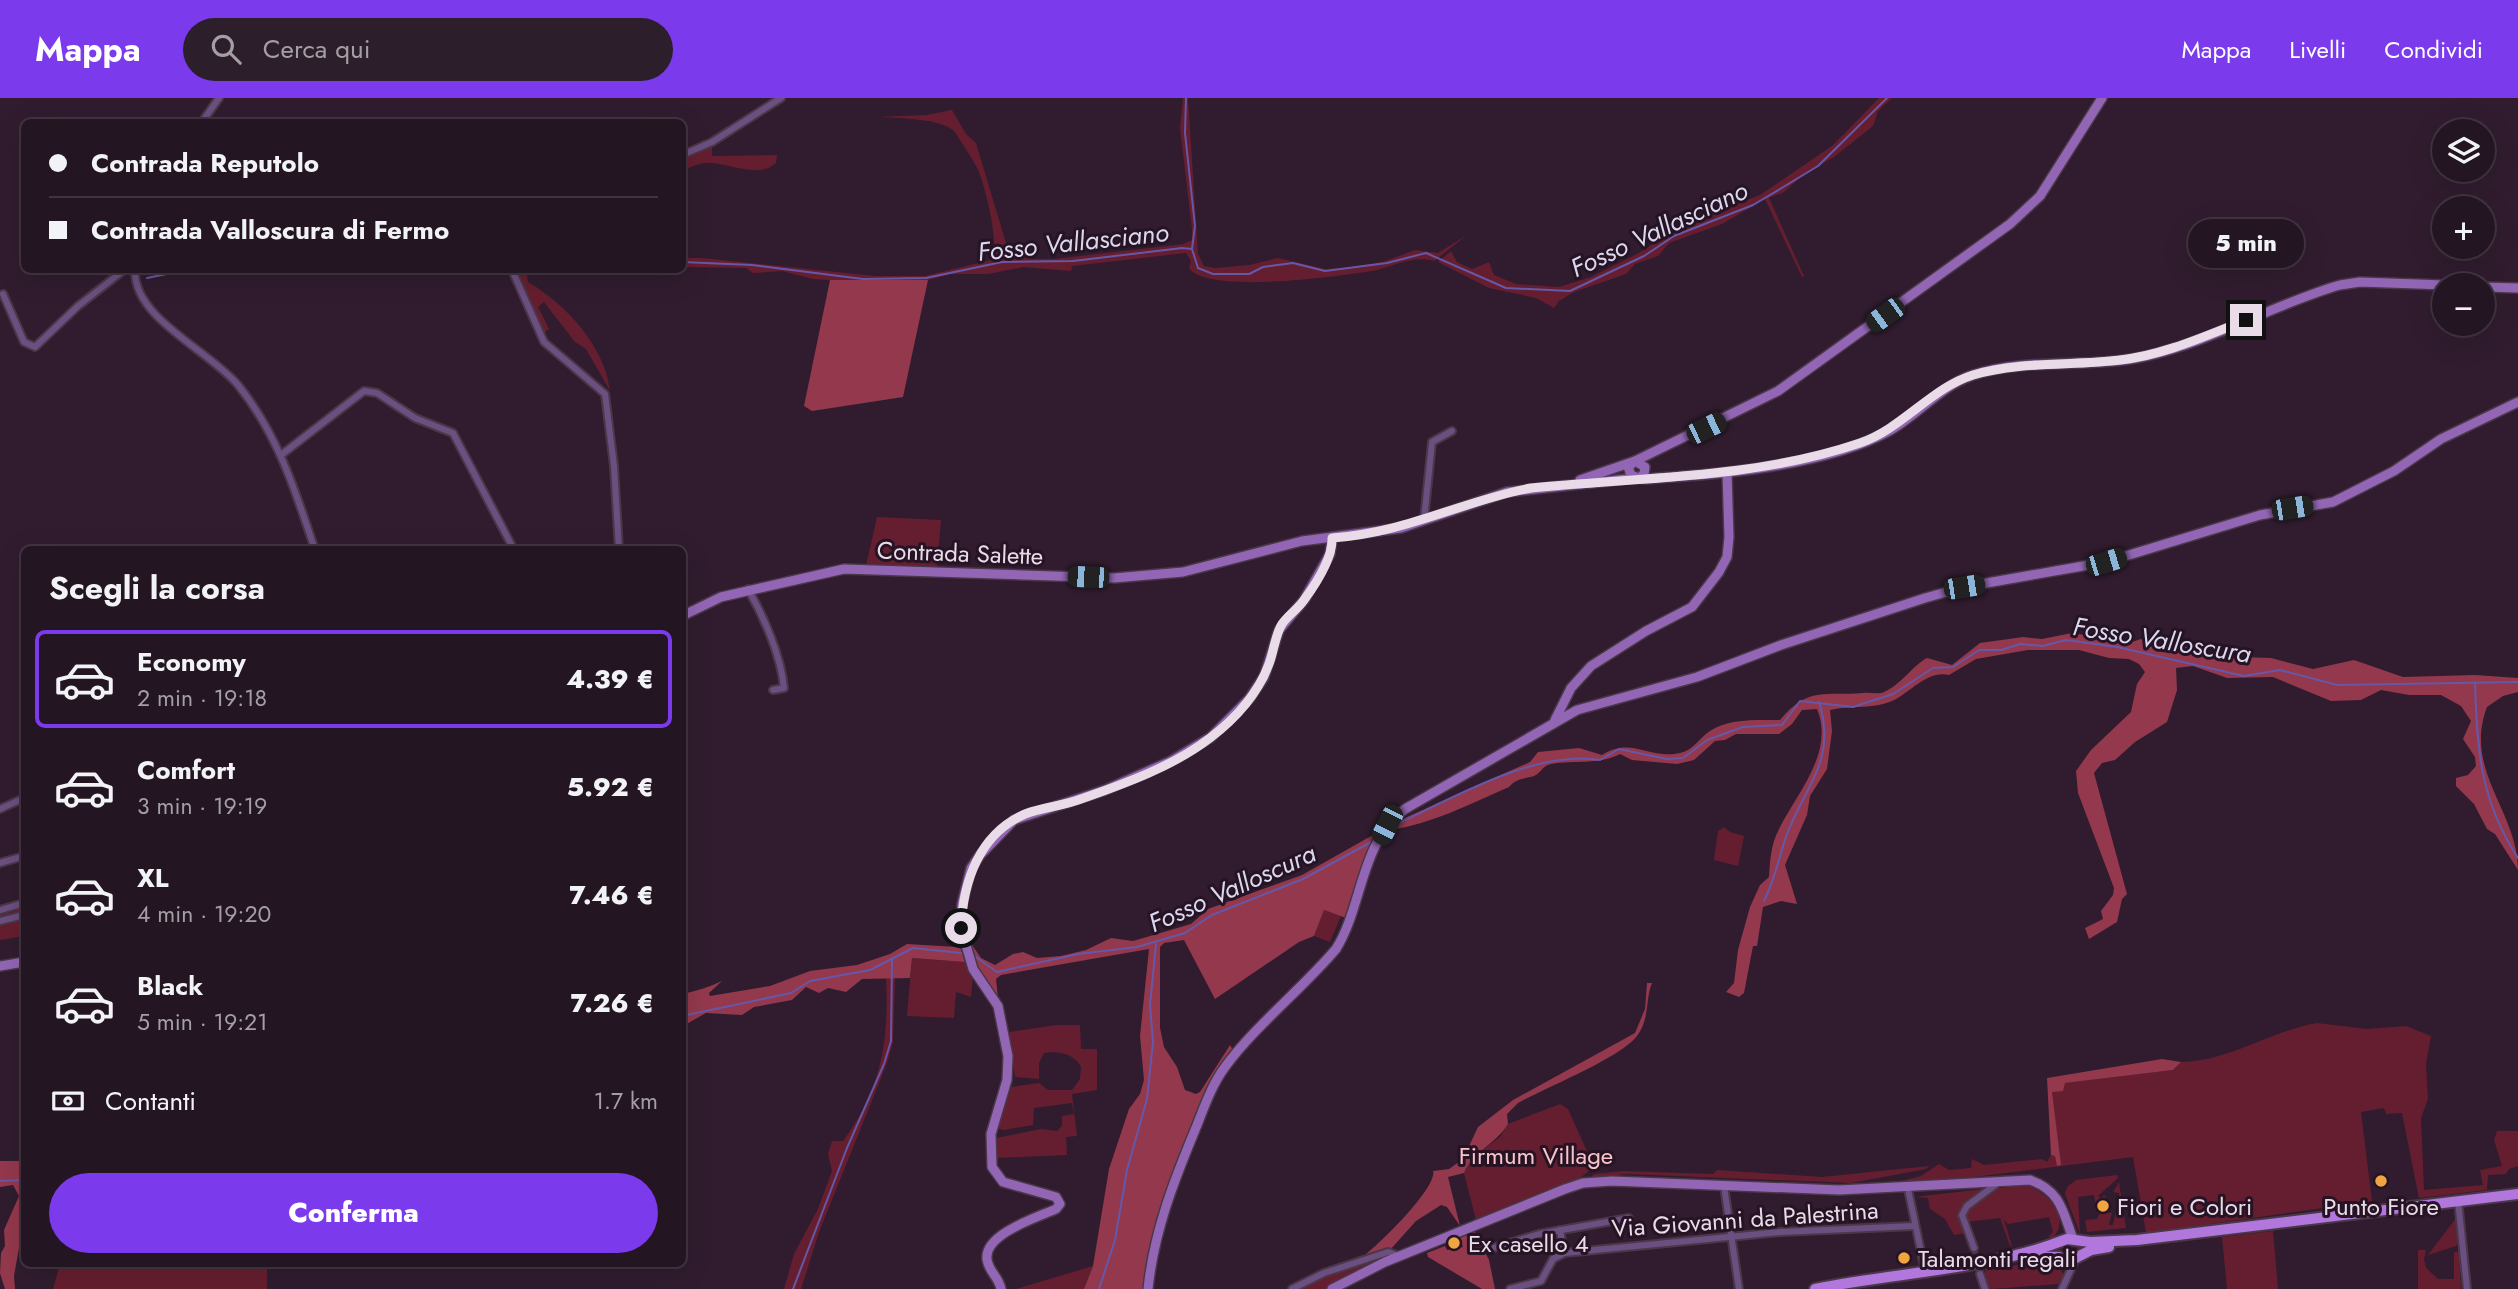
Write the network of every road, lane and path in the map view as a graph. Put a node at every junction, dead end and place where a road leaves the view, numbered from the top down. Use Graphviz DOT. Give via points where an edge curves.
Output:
graph roads {
  1 [pos="219,98"];
  2 [pos="781,98"];
  3 [pos="2102,98"];
  4 [pos="204,119"];
  5 [pos="686,153"];
  6 [pos="120,273"];
  7 [pos="135,273"];
  8 [pos="513,273"];
  9 [pos="2432,285"];
  10 [pos="2495,287"];
  11 [pos="2518,288"];
  12 [pos="3,294"];
  13 [pos="2518,402"];
  14 [pos="1452,431"];
  15 [pos="1659,448"];
  16 [pos="281,455"];
  17 [pos="1633,461"];
  18 [pos="1645,468"];
  19 [pos="1727,473"];
  20 [pos="1664,477"];
  21 [pos="1637,478"];
  22 [pos="1561,485"];
  23 [pos="1424,520"];
  24 [pos="1332,538"];
  25 [pos="313,546"];
  26 [pos="512,546"];
  27 [pos="619,546"];
  28 [pos="748,589"];
  29 [pos="686,614"];
  30 [pos="773,690"];
  31 [pos="1555,720"];
  32 [pos="21,799"];
  33 [pos="0,809"];
  34 [pos="21,857"];
  35 [pos="0,863"];
  36 [pos="21,904"];
  37 [pos="0,910"];
  38 [pos="21,916"];
  39 [pos="0,921"];
  40 [pos="21,962"];
  41 [pos="0,966"];
  42 [pos="2003,1180"];
  43 [pos="1724,1186"];
  44 [pos="1908,1189"];
  45 [pos="2518,1194"];
  46 [pos="2458,1200"];
  47 [pos="1629,1218"];
  48 [pos="1914,1226"];
  49 [pos="1560,1230"];
  50 [pos="1731,1237"];
  51 [pos="2137,1240"];
  52 [pos="2067,1241"];
  53 [pos="1974,1248"];
  54 [pos="1490,1249"];
  55 [pos="1564,1253"];
  56 [pos="1399,1256"];
  57 [pos="2015,1256"];
  58 [pos="2078,1257"];
  59 [pos="2062,1259"];
  60 [pos="1925,1271"];
  61 [pos="1980,1274"];
  62 [pos="2069,1279"];
  63 [pos="1835,1287"];
  64 [pos="1000,1289"];
  65 [pos="1148,1289"];
  66 [pos="1292,1289"];
  67 [pos="1333,1289"];
  68 [pos="1510,1289"];
  69 [pos="1739,1289"];
  70 [pos="1815,1289"];
  71 [pos="1985,1289"];
  72 [pos="2062,1289"];
  73 [pos="2467,1289"];
  1 -- 4 [label="street"];
  2 -- 5 [label="street"];
  3 -- 15 [label="street" via="2040,196 2010,224 1778,391"];
  6 -- 12 [label="street" via="35,347 24,342"];
  7 -- 16 [label="street" via="141,299 236,384"];
  8 -- 27 [label="street" via="544,342 605,394"];
  9 -- 19 [label="street" via="2340,285 2146,356 1999,369 1970,376 1889,430 1862,442"];
  10 -- 11 [label="street"];
  13 -- 31 [label="street" via="2441,439 2394,471 2333,502 2260,515 2106,562 1964,587"];
  14 -- 23 [label="street" via="1432,442"];
  15 -- 17 [label="street"];
  15 -- 18 [label="street"];
  16 -- 25 [label="street"];
  16 -- 26 [label="street" via="364,391 377,393 415,418 453,433"];
  17 -- 18 [label="street"];
  17 -- 21 [label="street" via="1629,473"];
  17 -- 22 [label="street"];
  18 -- 20 [label="street"];
  18 -- 21 [label="street"];
  19 -- 20 [label="street"];
  19 -- 31 [label="street" via="1729,537 1720,572 1692,607 1591,666 1571,688"];
  20 -- 21 [label="street"];
  21 -- 22 [label="street"];
  22 -- 23 [label="street, Contrada Salette" via="1519,490"];
  23 -- 24 [label="street, Contrada Salette"];
  24 -- 28 [label="street, Contrada Salette" via="1138,579 844,569"];
  24 -- 64 [label="street" via="1330,554 1304,600 1279,630 1264,677 1211,737 1171,761 1105,790 1014,820 971,868 961,928 973,969 998,1006 1008,1056 1007,1080 991,1134 992,1167 1003,1182 1056,1197 1060,1204 1004,1233 989,1247 987,1260"];
  28 -- 29 [label="street, Contrada Salette"];
  28 -- 30 [label="street" via="783,673 784,688"];
  31 -- 65 [label="street" via="1405,809 1387,825 1336,949 1226,1066 1211,1091 1166,1202"];
  32 -- 33 [label="street"];
  34 -- 35 [label="street"];
  36 -- 37 [label="street"];
  38 -- 39 [label="street"];
  40 -- 41 [label="street"];
  42 -- 44 [label="street"];
  42 -- 52 [label="street" via="2039,1183 2056,1195 2064,1211"];
  42 -- 53 [label="street" via="1962,1215"];
  43 -- 44 [label="street"];
  43 -- 50 [label="street"];
  43 -- 56 [label="street" via="1583,1183"];
  44 -- 48 [label="street"];
  45 -- 46 [label="main road"];
  46 -- 51 [label="main road"];
  46 -- 73 [label="street"];
  47 -- 49 [label="street"];
  48 -- 50 [label="street, Via Giovanni da Palestrina"];
  48 -- 60 [label="street"];
  49 -- 54 [label="street"];
  49 -- 55 [label="street"];
  50 -- 55 [label="street, Via Giovanni da Palestrina"];
  50 -- 69 [label="street"];
  51 -- 52 [label="main road"];
  51 -- 58 [label="main road"];
  52 -- 57 [label="main road"];
  52 -- 58 [label="main road" via="2079,1247"];
  52 -- 59 [label="main road"];
  55 -- 68 [label="street" via="1553,1259 1541,1281"];
  56 -- 66 [label="street" via="1388,1252"];
  56 -- 67 [label="street"];
  57 -- 59 [label="main road"];
  57 -- 60 [label="main road"];
  58 -- 59 [label="main road"];
  58 -- 62 [label="street"];
  59 -- 62 [label="street"];
  60 -- 63 [label="main road"];
  61 -- 71 [label="street"];
  62 -- 72 [label="street"];
  63 -- 70 [label="main road"];
}
